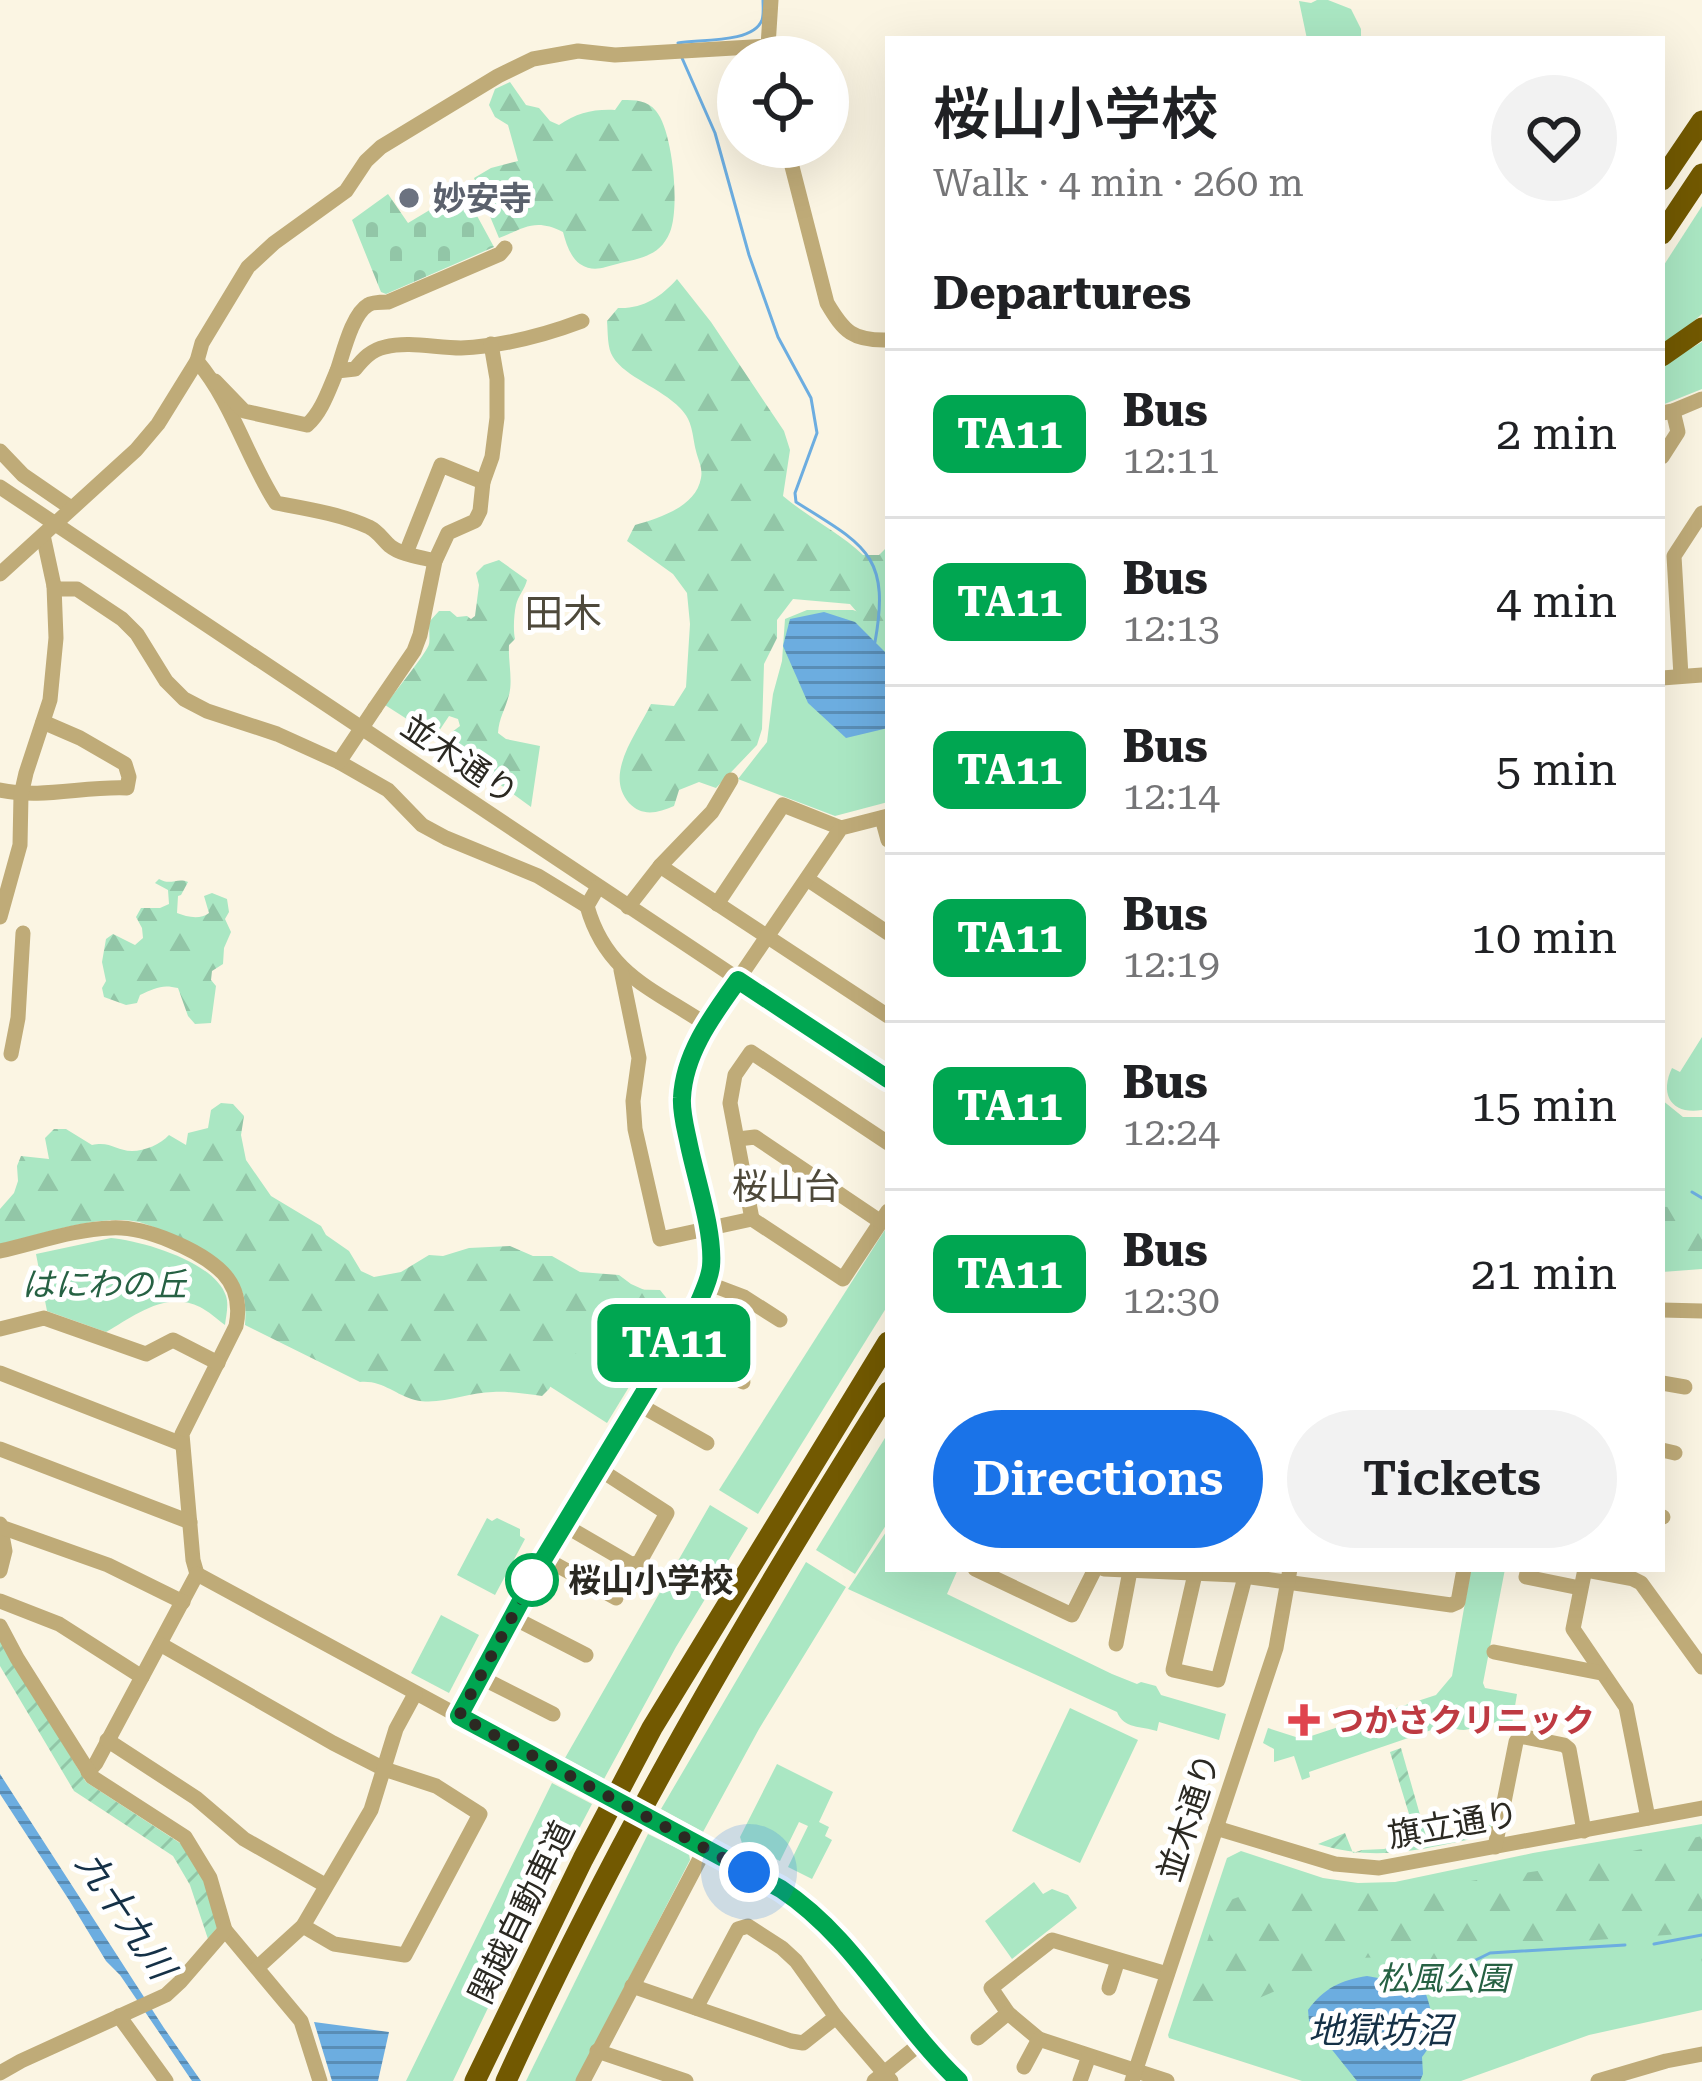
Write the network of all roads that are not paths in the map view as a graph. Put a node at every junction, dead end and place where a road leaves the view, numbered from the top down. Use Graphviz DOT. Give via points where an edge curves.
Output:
graph roads {
  1 [pos="772,0"];
  2 [pos="770,36"];
  3 [pos="717,52"];
  4 [pos="1702,121"];
  5 [pos="793,168"];
  6 [pos="1702,174"];
  7 [pos="1665,176"];
  8 [pos="1665,230"];
  9 [pos="505,248"];
  10 [pos="582,321"];
  11 [pos="1702,328"];
  12 [pos="885,340"];
  13 [pos="491,344"];
  14 [pos="1665,354"];
  15 [pos="197,361"];
  16 [pos="338,370"];
  17 [pos="215,381"];
  18 [pos="1702,399"];
  19 [pos="1668,412"];
  20 [pos="0,452"];
  21 [pos="1665,452"];
  22 [pos="483,482"];
  23 [pos="0,487"];
  24 [pos="70,508"];
  25 [pos="1702,513"];
  26 [pos="48,530"];
  27 [pos="1669,545"];
  28 [pos="406,553"];
  29 [pos="19,555"];
  30 [pos="0,559"];
  31 [pos="435,561"];
  32 [pos="0,574"];
  33 [pos="54,586"];
  34 [pos="1702,675"];
  35 [pos="1681,676"];
  36 [pos="1665,678"];
  37 [pos="43,722"];
  38 [pos="339,762"];
  39 [pos="731,780"];
  40 [pos="0,790"];
  41 [pos="21,795"];
  42 [pos="885,817"];
  43 [pos="841,828"];
  44 [pos="660,866"];
  45 [pos="807,879"];
  46 [pos="598,887"];
  47 [pos="717,904"];
  48 [pos="586,906"];
  49 [pos="628,908"];
  50 [pos="0,917"];
  51 [pos="885,931"];
  52 [pos="23,933"];
  53 [pos="766,936"];
  54 [pos="621,970"];
  55 [pos="738,980"];
  56 [pos="885,1014"];
  57 [pos="707,1025"];
  58 [pos="11,1054"];
  59 [pos="885,1077"];
  60 [pos="738,1139"];
  61 [pos="885,1140"];
  62 [pos="885,1216"];
  63 [pos="752,1219"];
  64 [pos="708,1229"];
  65 [pos="0,1251"];
  66 [pos="706,1283"];
  67 [pos="1665,1310"];
  68 [pos="1702,1311"];
  69 [pos="780,1320"];
  70 [pos="0,1329"];
  71 [pos="676,1340"];
  72 [pos="885,1347"];
  73 [pos="218,1363"];
  74 [pos="0,1373"];
  75 [pos="742,1382"];
  76 [pos="1665,1383"];
  77 [pos="1684,1387"];
  78 [pos="885,1397"];
  79 [pos="638,1404"];
  80 [pos="707,1443"];
  81 [pos="182,1444"];
  82 [pos="0,1449"];
  83 [pos="598,1469"];
  84 [pos="190,1522"];
  85 [pos="564,1525"];
  86 [pos="0,1526"];
  87 [pos="544,1558"];
  88 [pos="0,1570"];
  89 [pos="982,1572"];
  90 [pos="1098,1572"];
  91 [pos="1130,1572"];
  92 [pos="1162,1572"];
  93 [pos="1463,1572"];
  94 [pos="1527,1572"];
  95 [pos="1584,1572"];
  96 [pos="1598,1572"];
  97 [pos="197,1574"];
  98 [pos="1195,1574"];
  99 [pos="1239,1574"];
  100 [pos="1290,1576"];
  101 [pos="1580,1588"];
  102 [pos="616,1598"];
  103 [pos="0,1601"];
  104 [pos="183,1602"];
  105 [pos="512,1617"];
  106 [pos="0,1626"];
  107 [pos="160,1644"];
  108 [pos="1116,1644"];
  109 [pos="1494,1652"];
  110 [pos="586,1655"];
  111 [pos="1702,1667"];
  112 [pos="1601,1673"];
  113 [pos="142,1677"];
  114 [pos="480,1677"];
  115 [pos="415,1694"];
  116 [pos="553,1714"];
  117 [pos="459,1716"];
  118 [pos="107,1741"];
  119 [pos="384,1769"];
  120 [pos="88,1772"];
  121 [pos="1702,1808"];
  122 [pos="1648,1818"];
  123 [pos="1216,1828"];
  124 [pos="1585,1831"];
  125 [pos="1495,1847"];
  126 [pos="705,1849"];
  127 [pos="325,1885"];
  128 [pos="302,1926"];
  129 [pos="225,1930"];
  130 [pos="1118,1960"];
  131 [pos="257,1968"];
  132 [pos="1166,1975"];
  133 [pos="632,1986"];
  134 [pos="1109,1988"];
  135 [pos="696,2008"];
  136 [pos="1007,2013"];
  137 [pos="122,2015"];
  138 [pos="836,2017"];
  139 [pos="978,2038"];
  140 [pos="1039,2039"];
  141 [pos="921,2043"];
  142 [pos="597,2051"];
  143 [pos="1702,2054"];
  144 [pos="1089,2056"];
  145 [pos="1024,2067"];
  146 [pos="0,2073"];
  147 [pos="1133,2076"];
  148 [pos="883,2078"];
  149 [pos="166,2081"];
  150 [pos="320,2081"];
  151 [pos="475,2081"];
  152 [pos="506,2081"];
  153 [pos="583,2081"];
  154 [pos="686,2081"];
  155 [pos="959,2081"];
  156 [pos="1080,2081"];
  157 [pos="1166,2081"];
  158 [pos="1598,2081"];
  1 -- 2 [label="street"];
  3 -- 15 [label="street" via="578,51 520,63 380,147 346,190 274,243 248,267"];
  4 -- 7 [label="highway"];
  5 -- 12 [label="street" via="827,303 854,337"];
  6 -- 8 [label="highway"];
  9 -- 16 [label="street" via="370,303"];
  10 -- 13 [label="street"];
  11 -- 14 [label="highway"];
  13 -- 16 [label="street" via="385,347 355,369"];
  13 -- 22 [label="street" via="496,418"];
  15 -- 17 [label="street"];
  15 -- 24 [label="street" via="136,451"];
  16 -- 17 [label="street" via="307,425 244,411"];
  17 -- 28 [label="street" via="277,502 357,522"];
  18 -- 19 [label="street"];
  19 -- 21 [label="street" via="1678,432"];
  20 -- 24 [label="street"];
  22 -- 28 [label="street" via="441,466"];
  22 -- 31 [label="street" via="475,520 448,533"];
  23 -- 26 [label="street, 並木通り"];
  24 -- 26 [label="street"];
  25 -- 27 [label="street"];
  26 -- 29 [label="street"];
  26 -- 33 [label="street"];
  26 -- 46 [label="street, 並木通り"];
  27 -- 35 [label="street"];
  28 -- 31 [label="street"];
  29 -- 30 [label="street"];
  29 -- 32 [label="street"];
  31 -- 38 [label="street, bridge" via="414,651"];
  33 -- 37 [label="street" via="55,668"];
  33 -- 38 [label="street" via="77,589 122,619 184,699"];
  34 -- 35 [label="street"];
  35 -- 36 [label="street"];
  37 -- 41 [label="street"];
  37 -- 41 [label="street" via="125,764 127,788"];
  38 -- 48 [label="street" via="388,790 422,825"];
  39 -- 44 [label="street"];
  40 -- 41 [label="street"];
  41 -- 50 [label="street" via="20,845"];
  42 -- 43 [label="street"];
  43 -- 45 [label="street"];
  43 -- 47 [label="street" via="783,805"];
  44 -- 47 [label="street"];
  44 -- 49 [label="street"];
  45 -- 51 [label="street"];
  45 -- 53 [label="street"];
  46 -- 48 [label="street"];
  46 -- 49 [label="street, 並木通り"];
  47 -- 53 [label="street"];
  48 -- 54 [label="street"];
  49 -- 55 [label="street, 並木通り"];
  52 -- 58 [label="street"];
  53 -- 55 [label="street"];
  53 -- 56 [label="street"];
  54 -- 57 [label="street"];
  54 -- 64 [label="street" via="639,1058 635,1130 660,1239"];
  55 -- 57 [label="street"];
  55 -- 59 [label="street, 並木通り"];
  57 -- 64 [label="street" via="681,1101"];
  60 -- 61 [label="street" via="730,1103 735,1075 751,1052"];
  60 -- 62 [label="street" via="755,1138"];
  60 -- 63 [label="street"];
  62 -- 63 [label="street" via="843,1279"];
  63 -- 64 [label="street"];
  64 -- 66 [label="street"];
  65 -- 73 [label="street" via="131,1228 188,1251 224,1274 237,1298 236,1326"];
  66 -- 69 [label="street"];
  66 -- 71 [label="street"];
  67 -- 68 [label="street"];
  70 -- 73 [label="street" via="44,1318 146,1354 173,1340"];
  71 -- 75 [label="street"];
  71 -- 79 [label="street"];
  72 -- 151 [label="highway, 関越自動車道" via="652,1728"];
  73 -- 81 [label="street"];
  74 -- 81 [label="street"];
  76 -- 77 [label="street"];
  78 -- 152 [label="highway, 関越自動車道" via="670,1760"];
  79 -- 80 [label="street"];
  79 -- 83 [label="street"];
  81 -- 84 [label="street"];
  82 -- 84 [label="street"];
  83 -- 85 [label="street"];
  83 -- 85 [label="street" via="667,1513 638,1563"];
  84 -- 97 [label="street"];
  85 -- 87 [label="street"];
  86 -- 88 [label="street"];
  86 -- 104 [label="street"];
  87 -- 102 [label="street"];
  87 -- 105 [label="street"];
  89 -- 90 [label="street" via="1072,1615"];
  91 -- 108 [label="street"];
  92 -- 98 [label="street"];
  93 -- 100 [label="street" via="1451,1605"];
  94 -- 101 [label="street"];
  95 -- 101 [label="street"];
  96 -- 111 [label="street" via="1641,1582"];
  97 -- 104 [label="street"];
  97 -- 115 [label="street"];
  98 -- 99 [label="street"];
  98 -- 99 [label="street" via="1173,1670 1218,1680"];
  99 -- 100 [label="street"];
  100 -- 123 [label="street, 並木通り" via="1276,1648"];
  101 -- 112 [label="street" via="1573,1629"];
  103 -- 113 [label="street" via="59,1624"];
  104 -- 107 [label="street"];
  105 -- 110 [label="street"];
  105 -- 114 [label="street"];
  106 -- 120 [label="street"];
  107 -- 113 [label="street"];
  107 -- 119 [label="street"];
  109 -- 112 [label="street"];
  112 -- 122 [label="street" via="1628,1714"];
  113 -- 118 [label="street"];
  114 -- 116 [label="street"];
  114 -- 117 [label="street"];
  115 -- 117 [label="street"];
  115 -- 119 [label="street"];
  117 -- 126 [label="street, bridge"];
  118 -- 120 [label="street"];
  118 -- 127 [label="street" via="244,1839"];
  119 -- 127 [label="street" via="371,1810"];
  119 -- 128 [label="street" via="436,1786 480,1814 449,1874 406,1955 334,1944"];
  120 -- 129 [label="street" via="192,1844"];
  121 -- 122 [label="street, 旗立通り"];
  122 -- 124 [label="street, 旗立通り"];
  123 -- 125 [label="street, 旗立通り" via="1362,1868"];
  123 -- 132 [label="street, 並木通り"];
  124 -- 125 [label="street, 旗立通り"];
  124 -- 125 [label="street" via="1569,1749 1520,1736"];
  126 -- 133 [label="street"];
  126 -- 141 [label="street" via="826,1923"];
  127 -- 128 [label="street"];
  128 -- 131 [label="street"];
  129 -- 131 [label="street"];
  129 -- 137 [label="street" via="181,1982"];
  130 -- 132 [label="street"];
  130 -- 134 [label="street"];
  130 -- 136 [label="street" via="1052,1940 991,1988"];
  131 -- 150 [label="street" via="301,2021"];
  132 -- 147 [label="street, 並木通り"];
  133 -- 135 [label="street"];
  133 -- 142 [label="street"];
  135 -- 138 [label="street" via="803,2043"];
  135 -- 138 [label="street" via="743,1926 796,1961"];
  136 -- 139 [label="street"];
  136 -- 140 [label="street"];
  137 -- 146 [label="street"];
  137 -- 149 [label="street"];
  138 -- 148 [label="street"];
  140 -- 144 [label="street"];
  140 -- 145 [label="street"];
  141 -- 148 [label="street"];
  141 -- 155 [label="street"];
  142 -- 153 [label="street"];
  142 -- 154 [label="street"];
  143 -- 158 [label="street"];
  144 -- 147 [label="street"];
  144 -- 156 [label="street"];
  147 -- 157 [label="street"];
}
